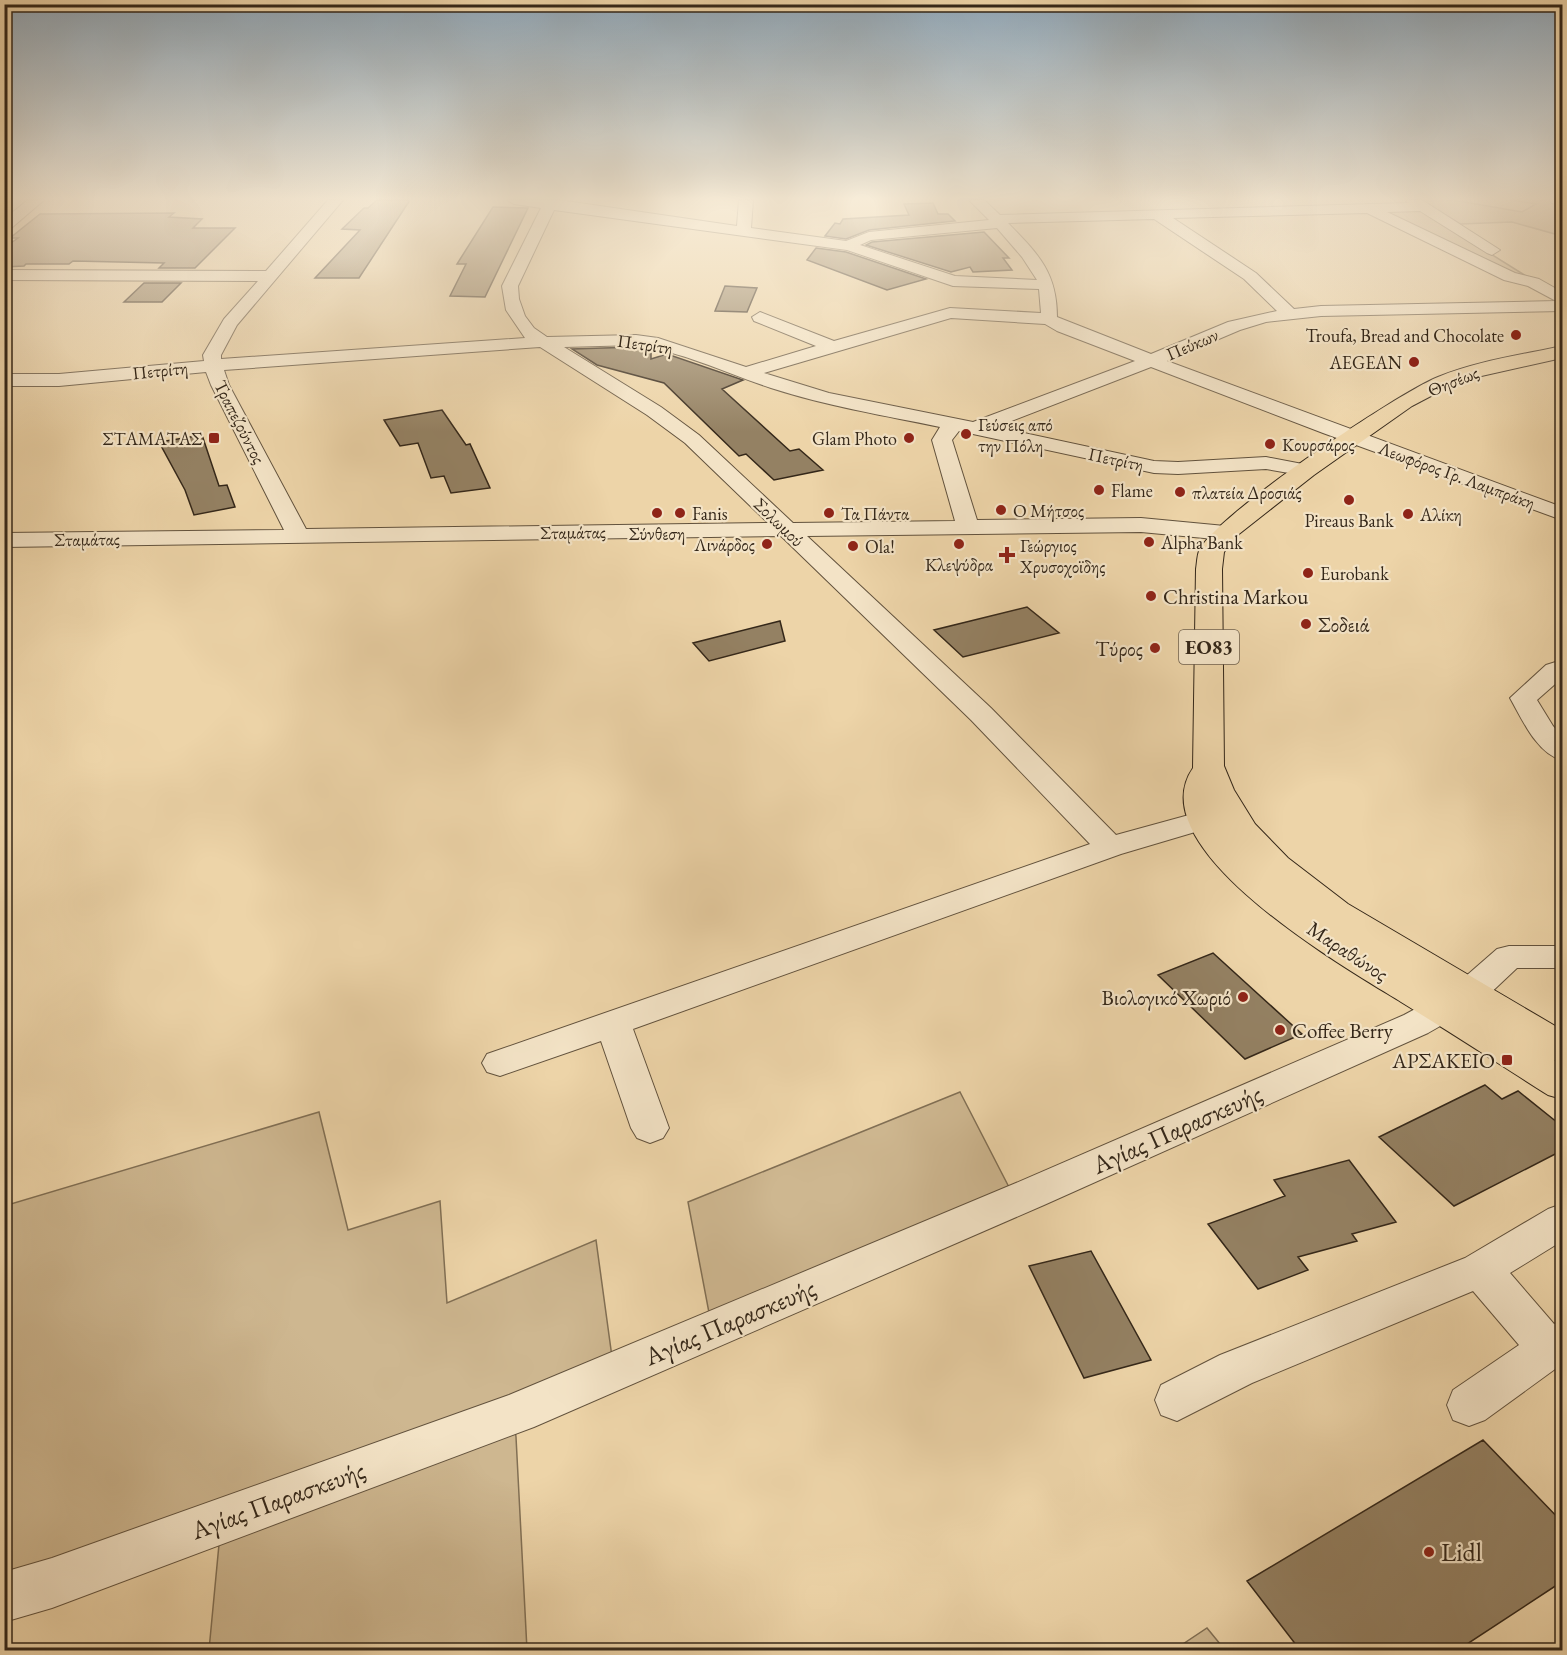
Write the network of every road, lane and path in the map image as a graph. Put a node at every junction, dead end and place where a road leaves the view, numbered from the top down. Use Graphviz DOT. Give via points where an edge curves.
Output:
graph roads {
  1 [pos="271,277"];
  2 [pos="514,277"];
  3 [pos="942,277"];
  4 [pos="1043,277"];
  5 [pos="1251,277"];
  6 [pos="1511,277"];
  7 [pos="1532,277"];
  8 [pos="953,281"];
  9 [pos="1533,282"];
  10 [pos="1047,285"];
  11 [pos="1563,298"];
  12 [pos="1563,306"];
  13 [pos="950,313"];
  14 [pos="1289,313"];
  15 [pos="760,317"];
  16 [pos="1049,319"];
  17 [pos="542,342"];
  18 [pos="832,347"];
  19 [pos="1563,352"];
  20 [pos="1151,361"];
  21 [pos="213,364"];
  22 [pos="747,372"];
  23 [pos="4,380"];
  24 [pos="965,426"];
  25 [pos="1354,437"];
  26 [pos="1306,470"];
  27 [pos="1563,499"];
  28 [pos="1522,500"];
  29 [pos="1563,514"];
  30 [pos="968,528"];
  31 [pos="1230,529"];
  32 [pos="786,530"];
  33 [pos="298,536"];
  34 [pos="4,540"];
  35 [pos="1563,668"];
  36 [pos="1563,752"];
  37 [pos="1217,817"];
  38 [pos="1110,847"];
  39 [pos="1563,957"];
  40 [pos="1456,1001"];
  41 [pos="613,1023"];
  42 [pos="1512,1035"];
  43 [pos="1563,1048"];
  44 [pos="500,1063"];
  45 [pos="1563,1084"];
  46 [pos="650,1128"];
  47 [pos="1563,1221"];
  48 [pos="1480,1270"];
  49 [pos="1555,1345"];
  50 [pos="1177,1400"];
  51 [pos="1469,1406"];
  52 [pos="4,1597"];
  1 -- 21 [label="street, Τραπεζούντος" via="230,323 212,355"];
  2 -- 17 [label="street, Σολωμού" via="509,299 514,312 528,332"];
  3 -- 8 [label="street"];
  4 -- 10 [label="street"];
  5 -- 14 [label="street"];
  6 -- 9 [label="street"];
  7 -- 9 [label="street"];
  8 -- 10 [label="street"];
  8 -- 13 [label="street"];
  9 -- 11 [label="street"];
  10 -- 16 [label="street"];
  12 -- 14 [label="street, Πεύκων"];
  13 -- 16 [label="street"];
  13 -- 18 [label="street"];
  14 -- 20 [label="street, Πεύκων" via="1234,326"];
  15 -- 18 [label="street"];
  16 -- 20 [label="street, Λεωφόρος Γρ. Λαμπράκη"];
  17 -- 21 [label="street, Πετρίτη"];
  17 -- 22 [label="street, Πετρίτη" via="658,342"];
  17 -- 32 [label="street, Σολωμού" via="692,439"];
  18 -- 22 [label="street"];
  19 -- 25 [label="main road, Θησέως / ΕΟ83" via="1443,382"];
  20 -- 24 [label="street, Πεύκων"];
  20 -- 25 [label="street, Λεωφόρος Γρ. Λαμπράκη"];
  21 -- 23 [label="street, Πετρίτη" via="69,379"];
  21 -- 33 [label="street, Τραπεζούντος" via="220,385"];
  22 -- 24 [label="street, Πετρίτη" via="826,398"];
  24 -- 26 [label="street, Πετρίτη" via="1154,467 1266,463"];
  24 -- 30 [label="street" via="947,431 942,440"];
  25 -- 26 [label="main road, Μαραθώνος / ΕΟ83"];
  25 -- 28 [label="street, Λεωφόρος Γρ. Λαμπράκη"];
  26 -- 31 [label="main road, Μαραθώνος / ΕΟ83"];
  27 -- 28 [label="street"];
  28 -- 29 [label="street, Λεωφόρος Γρ. Λαμπράκη"];
  30 -- 31 [label="street, Σταμάτας" via="1141,525"];
  30 -- 32 [label="street, Σταμάτας"];
  31 -- 37 [label="main road, Μαραθώνος / ΕΟ83" via="1212,551 1209,569 1208,766 1201,792"];
  32 -- 33 [label="street, Σταμάτας"];
  32 -- 38 [label="street, Σολωμού" via="981,714"];
  33 -- 34 [label="street, Σταμάτας"];
  35 -- 36 [label="street" via="1523,698 1542,730"];
  37 -- 38 [label="street"];
  37 -- 40 [label="main road, Μαραθώνος / ΕΟ83" via="1237,866 1269,895 1322,935"];
  38 -- 41 [label="street"];
  39 -- 40 [label="street, Αγίας Παρασκευής" via="1509,957"];
  40 -- 42 [label="main road, Μαραθώνος / ΕΟ83"];
  40 -- 52 [label="street, Αγίας Παρασκευής" via="1405,1029 1030,1194 518,1412"];
  41 -- 44 [label="street"];
  41 -- 46 [label="street"];
  42 -- 43 [label="main road, Μαραθώνος / ΕΟ83"];
  42 -- 45 [label="main road, Μαραθώνος / ΕΟ83"];
  47 -- 48 [label="street"];
  48 -- 49 [label="street"];
  48 -- 50 [label="street" via="1236,1369"];
  49 -- 51 [label="street"];
}
